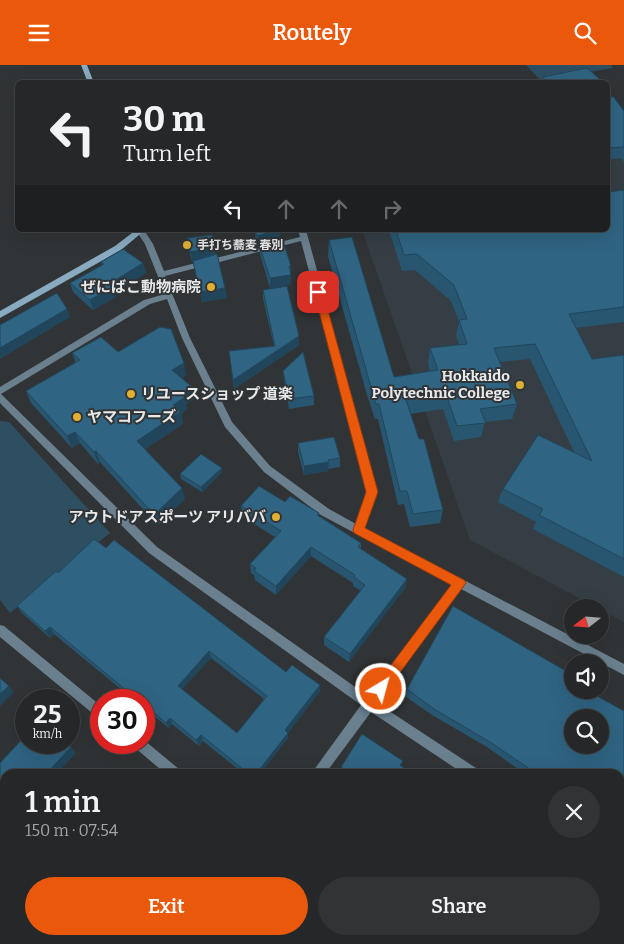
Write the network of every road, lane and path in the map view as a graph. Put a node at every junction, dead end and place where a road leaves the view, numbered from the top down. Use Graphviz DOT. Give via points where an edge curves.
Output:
graph roads {
  1 [pos="84,65"];
  2 [pos="90,80"];
  3 [pos="140,232"];
  4 [pos="142,232"];
  5 [pos="303,234"];
  6 [pos="161,274"];
  7 [pos="170,295"];
  8 [pos="0,315"];
  9 [pos="0,391"];
  10 [pos="0,397"];
  11 [pos="358,530"];
  12 [pos="460,583"];
  13 [pos="0,630"];
  14 [pos="624,670"];
  15 [pos="90,704"];
  16 [pos="370,704"];
  17 [pos="151,754"];
  18 [pos="170,769"];
  19 [pos="321,769"];
  20 [pos="468,769"];
  1 -- 2 [label="main road"];
  3 -- 8 [label="main road" via="118,248"];
  4 -- 6 [label="street"];
  5 -- 6 [label="street"];
  5 -- 11 [label="street" via="372,492"];
  6 -- 7 [label="street"];
  7 -- 9 [label="street" via="147,302"];
  7 -- 11 [label="street" via="186,338 228,423 267,469 325,512"];
  10 -- 16 [label="street" via="153,550"];
  11 -- 12 [label="street"];
  12 -- 14 [label="street"];
  12 -- 16 [label="street"];
  13 -- 15 [label="street"];
  16 -- 19 [label="street"];
  16 -- 20 [label="street"];
  17 -- 18 [label="street"];
}
